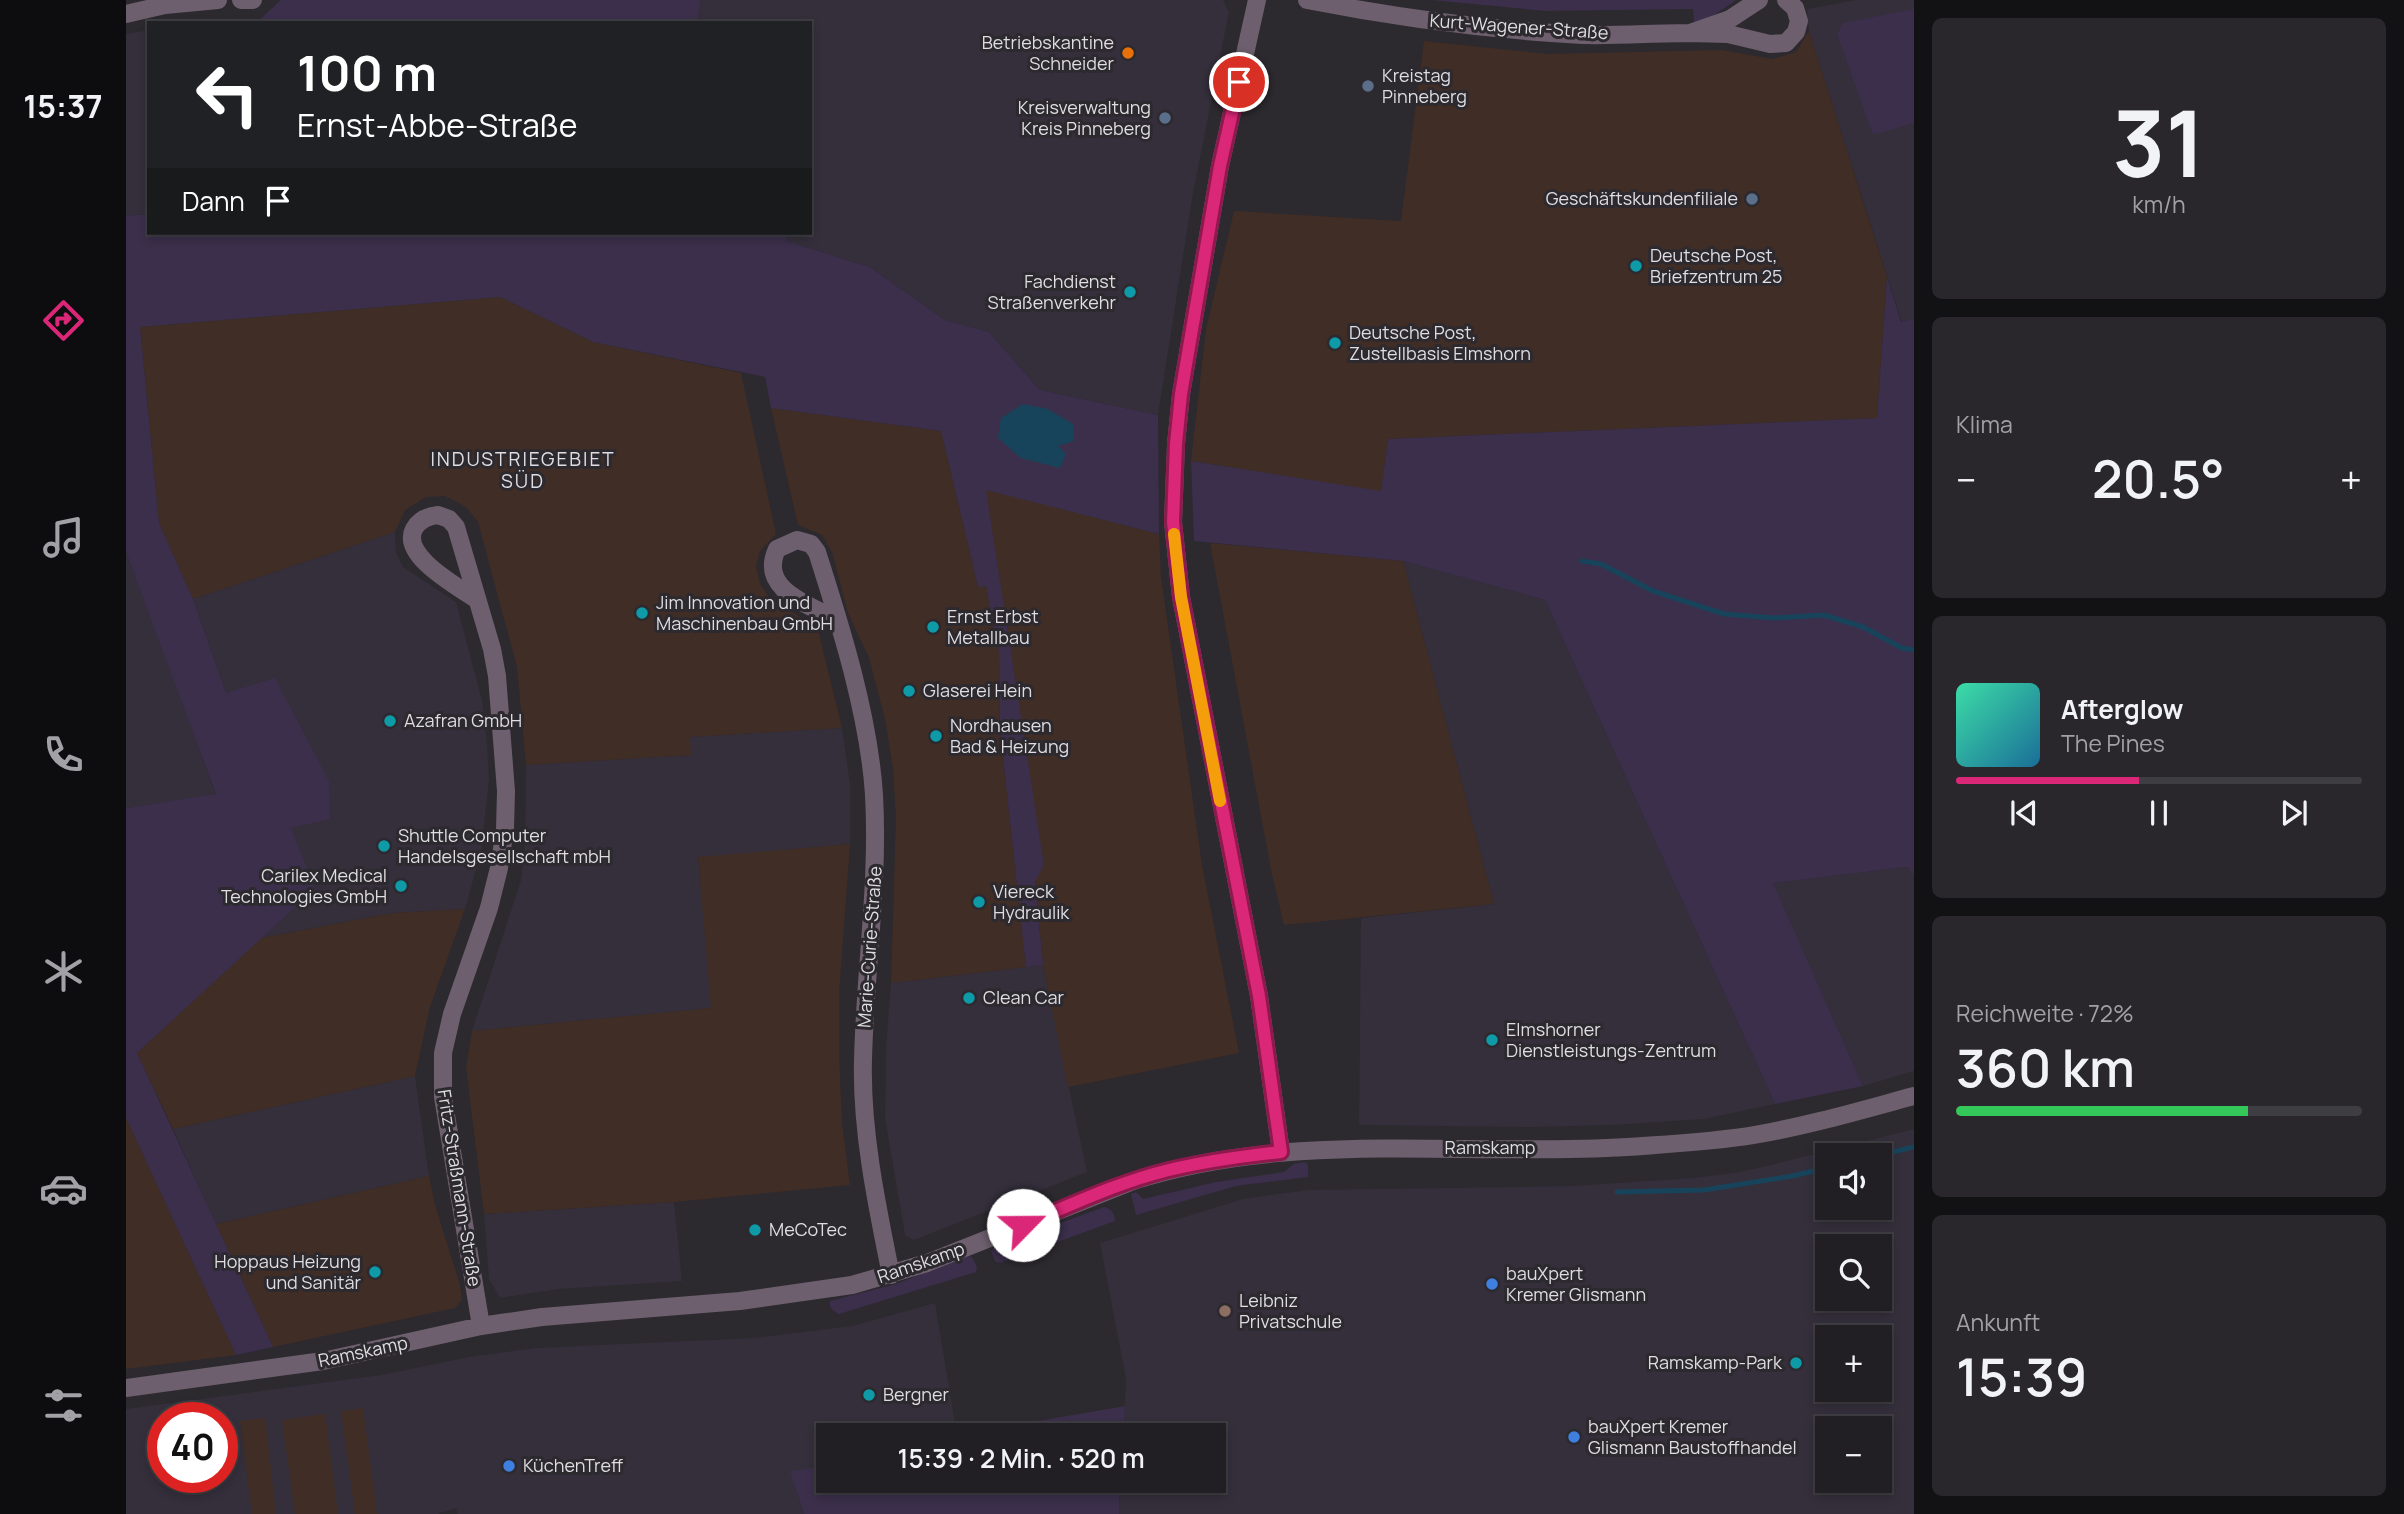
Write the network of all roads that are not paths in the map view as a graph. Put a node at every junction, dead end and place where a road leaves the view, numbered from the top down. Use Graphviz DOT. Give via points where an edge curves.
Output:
graph roads {
  1 [pos="218,0"];
  2 [pos="240,0"];
  3 [pos="253,0"];
  4 [pos="1257,0"];
  5 [pos="1307,0"];
  6 [pos="1759,0"];
  7 [pos="1786,0"];
  8 [pos="171,2"];
  9 [pos="126,15"];
  10 [pos="1690,33"];
  11 [pos="477,600"];
  12 [pos="838,620"];
  13 [pos="1914,1096"];
  14 [pos="1281,1152"];
  15 [pos="891,1275"];
  16 [pos="481,1326"];
  17 [pos="126,1388"];
  1 -- 8 [label="street"];
  2 -- 3 [label="street"];
  4 -- 14 [label="street" via="1220,166 1181,394 1173,522 1181,597 1259,996"];
  5 -- 10 [label="street, Kurt-Wagener-Straße" via="1484,27 1585,35"];
  6 -- 10 [label="street, Kurt-Wagener-Straße" via="1730,19"];
  7 -- 10 [label="street, Kurt-Wagener-Straße" via="1799,21 1796,33 1786,43"];
  8 -- 9 [label="street"];
  11 -- 11 [label="street, Fritz-Straßmann-Straße" via="454,524 438,514 421,520 412,533 419,556"];
  11 -- 16 [label="street, Fritz-Straßmann-Straße" via="497,676 505,829 489,908 447,1031 442,1074"];
  12 -- 12 [label="street, Marie-Curie-Straße" via="811,544 797,540 777,549 772,564 777,584"];
  12 -- 15 [label="street, Marie-Curie-Straße" via="861,712 874,795 876,856 862,1062 864,1114"];
  13 -- 14 [label="street, Ramskamp" via="1752,1135 1626,1147"];
  14 -- 15 [label="street, Ramskamp" via="1157,1174"];
  15 -- 16 [label="street, Ramskamp" via="802,1294"];
  16 -- 17 [label="street, Ramskamp" via="323,1361"];
}
